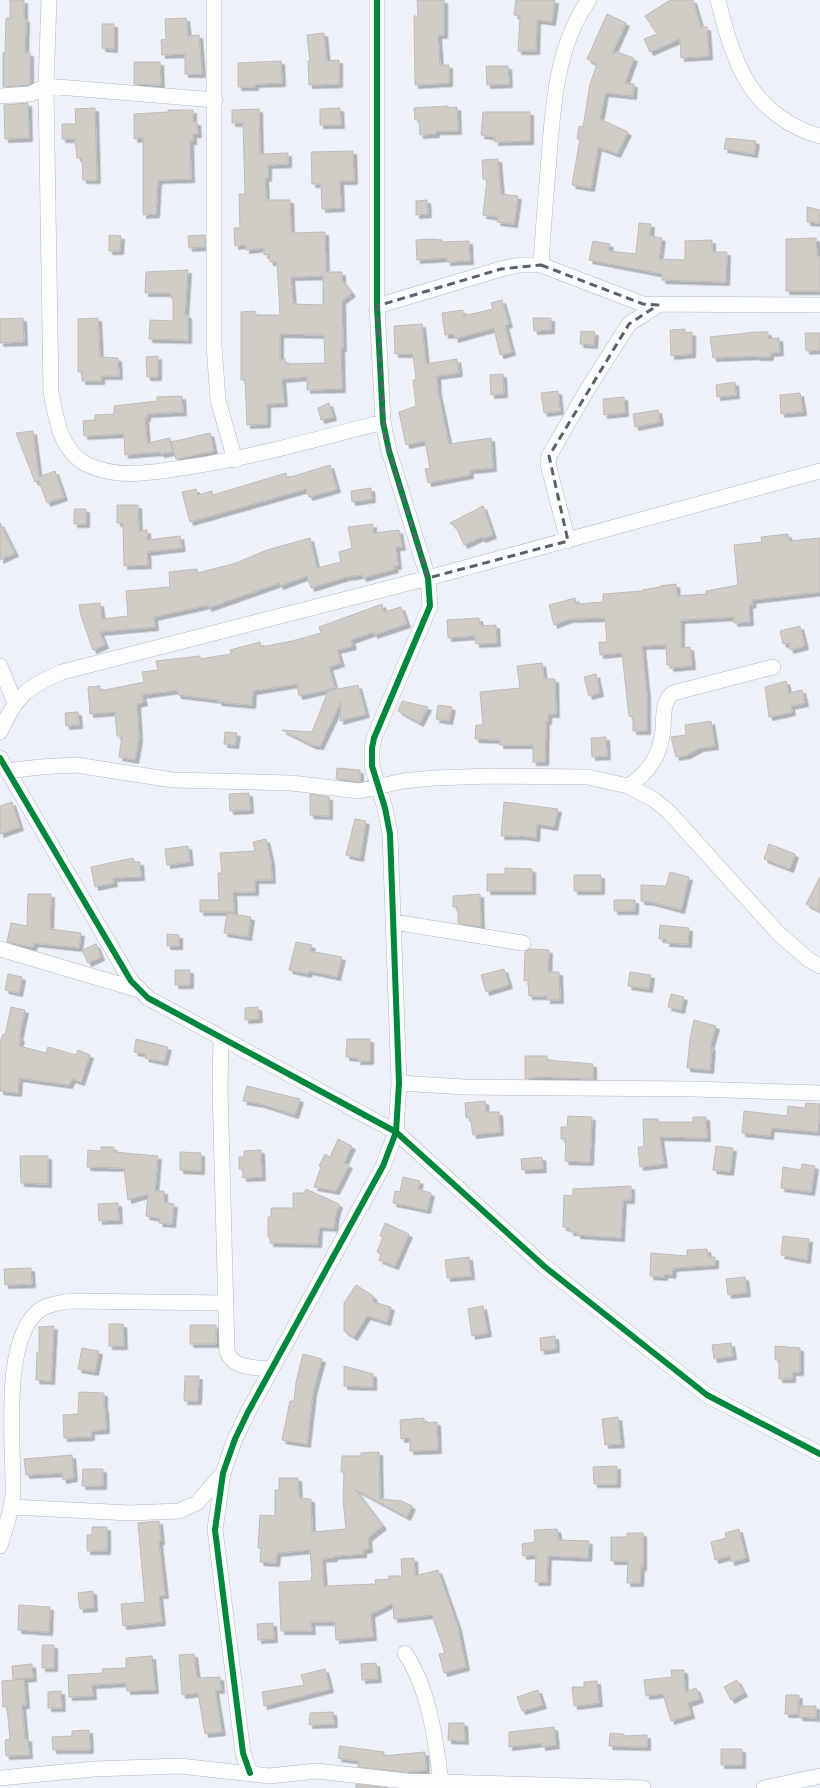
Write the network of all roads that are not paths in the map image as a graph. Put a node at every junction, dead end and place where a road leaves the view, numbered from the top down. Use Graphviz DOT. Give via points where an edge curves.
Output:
graph roads {
  1 [pos="49,0"];
  2 [pos="214,0"];
  3 [pos="378,0"];
  4 [pos="589,0"];
  5 [pos="718,0"];
  6 [pos="46,86"];
  7 [pos="0,96"];
  8 [pos="215,100"];
  9 [pos="820,136"];
  10 [pos="541,265"];
  11 [pos="658,305"];
  12 [pos="820,305"];
  13 [pos="378,306"];
  14 [pos="383,422"];
  15 [pos="235,460"];
  16 [pos="820,471"];
  17 [pos="568,541"];
  18 [pos="428,578"];
  19 [pos="0,666"];
  20 [pos="773,667"];
  21 [pos="15,702"];
  22 [pos="0,732"];
  23 [pos="0,758"];
  24 [pos="8,771"];
  25 [pos="628,786"];
  26 [pos="378,787"];
  27 [pos="394,922"];
  28 [pos="523,943"];
  29 [pos="0,949"];
  30 [pos="820,966"];
  31 [pos="139,990"];
  32 [pos="221,1038"];
  33 [pos="399,1083"];
  34 [pos="820,1093"];
  35 [pos="396,1132"];
  36 [pos="225,1303"];
  37 [pos="270,1369"];
  38 [pos="820,1454"];
  39 [pos="224,1473"];
  40 [pos="12,1507"];
  41 [pos="0,1546"];
  42 [pos="405,1653"];
  43 [pos="250,1773"];
  44 [pos="820,1776"];
  45 [pos="0,1778"];
  46 [pos="271,1782"];
  47 [pos="441,1782"];
  48 [pos="643,1788"];
  49 [pos="767,1788"];
  1 -- 6 [label="street"];
  2 -- 8 [label="street"];
  3 -- 13 [label="street"];
  4 -- 10 [label="street" via="569,38 557,83 551,124"];
  5 -- 9 [label="street" via="736,56 748,83 762,101 787,121 800,130"];
  6 -- 7 [label="street" via="30,94"];
  6 -- 8 [label="street"];
  6 -- 15 [label="street" via="51,392 63,439 73,453 85,463 113,472 151,473"];
  8 -- 15 [label="street" via="215,374 218,400"];
  10 -- 11 [label="street" via="643,304"];
  10 -- 13 [label="street" via="519,265 501,269"];
  11 -- 12 [label="street"];
  11 -- 17 [label="street" via="629,324 549,456 548,464"];
  13 -- 14 [label="street"];
  14 -- 15 [label="street"];
  14 -- 18 [label="street" via="389,451"];
  16 -- 17 [label="street"];
  17 -- 18 [label="street"];
  18 -- 21 [label="street" via="62,672 38,682"];
  18 -- 26 [label="street" via="430,606 372,748 372,766"];
  19 -- 21 [label="street"];
  20 -- 25 [label="street" via="673,693 667,698 665,705 657,756 640,778"];
  21 -- 22 [label="street"];
  23 -- 24 [label="street"];
  24 -- 26 [label="street" via="76,765 179,781 291,783 359,791"];
  24 -- 31 [label="street" via="131,981"];
  25 -- 26 [label="street" via="588,777 505,776 403,781"];
  25 -- 30 [label="street" via="653,799 668,811 780,934 809,960"];
  26 -- 27 [label="street" via="390,834"];
  27 -- 28 [label="street"];
  27 -- 33 [label="street"];
  29 -- 31 [label="street"];
  31 -- 32 [label="street" via="162,1007"];
  32 -- 35 [label="street"];
  32 -- 36 [label="street"];
  33 -- 34 [label="street" via="464,1087"];
  33 -- 35 [label="street"];
  35 -- 37 [label="street" via="380,1173"];
  35 -- 38 [label="street" via="545,1267 702,1391 735,1411"];
  36 -- 37 [label="street" via="229,1358 236,1364"];
  36 -- 40 [label="street" via="71,1301 52,1304 40,1310 21,1334 11,1379"];
  37 -- 39 [label="street" via="235,1439"];
  39 -- 40 [label="street" via="197,1503 179,1512 130,1513"];
  39 -- 43 [label="street" via="215,1530 243,1753"];
  40 -- 41 [label="street"];
  42 -- 47 [label="street" via="418,1676 430,1715"];
  43 -- 45 [label="street" via="188,1767 147,1767 45,1772"];
  43 -- 46 [label="street"];
  44 -- 49 [label="street"];
  46 -- 47 [label="street" via="325,1771 386,1780"];
  47 -- 48 [label="street"];
}
